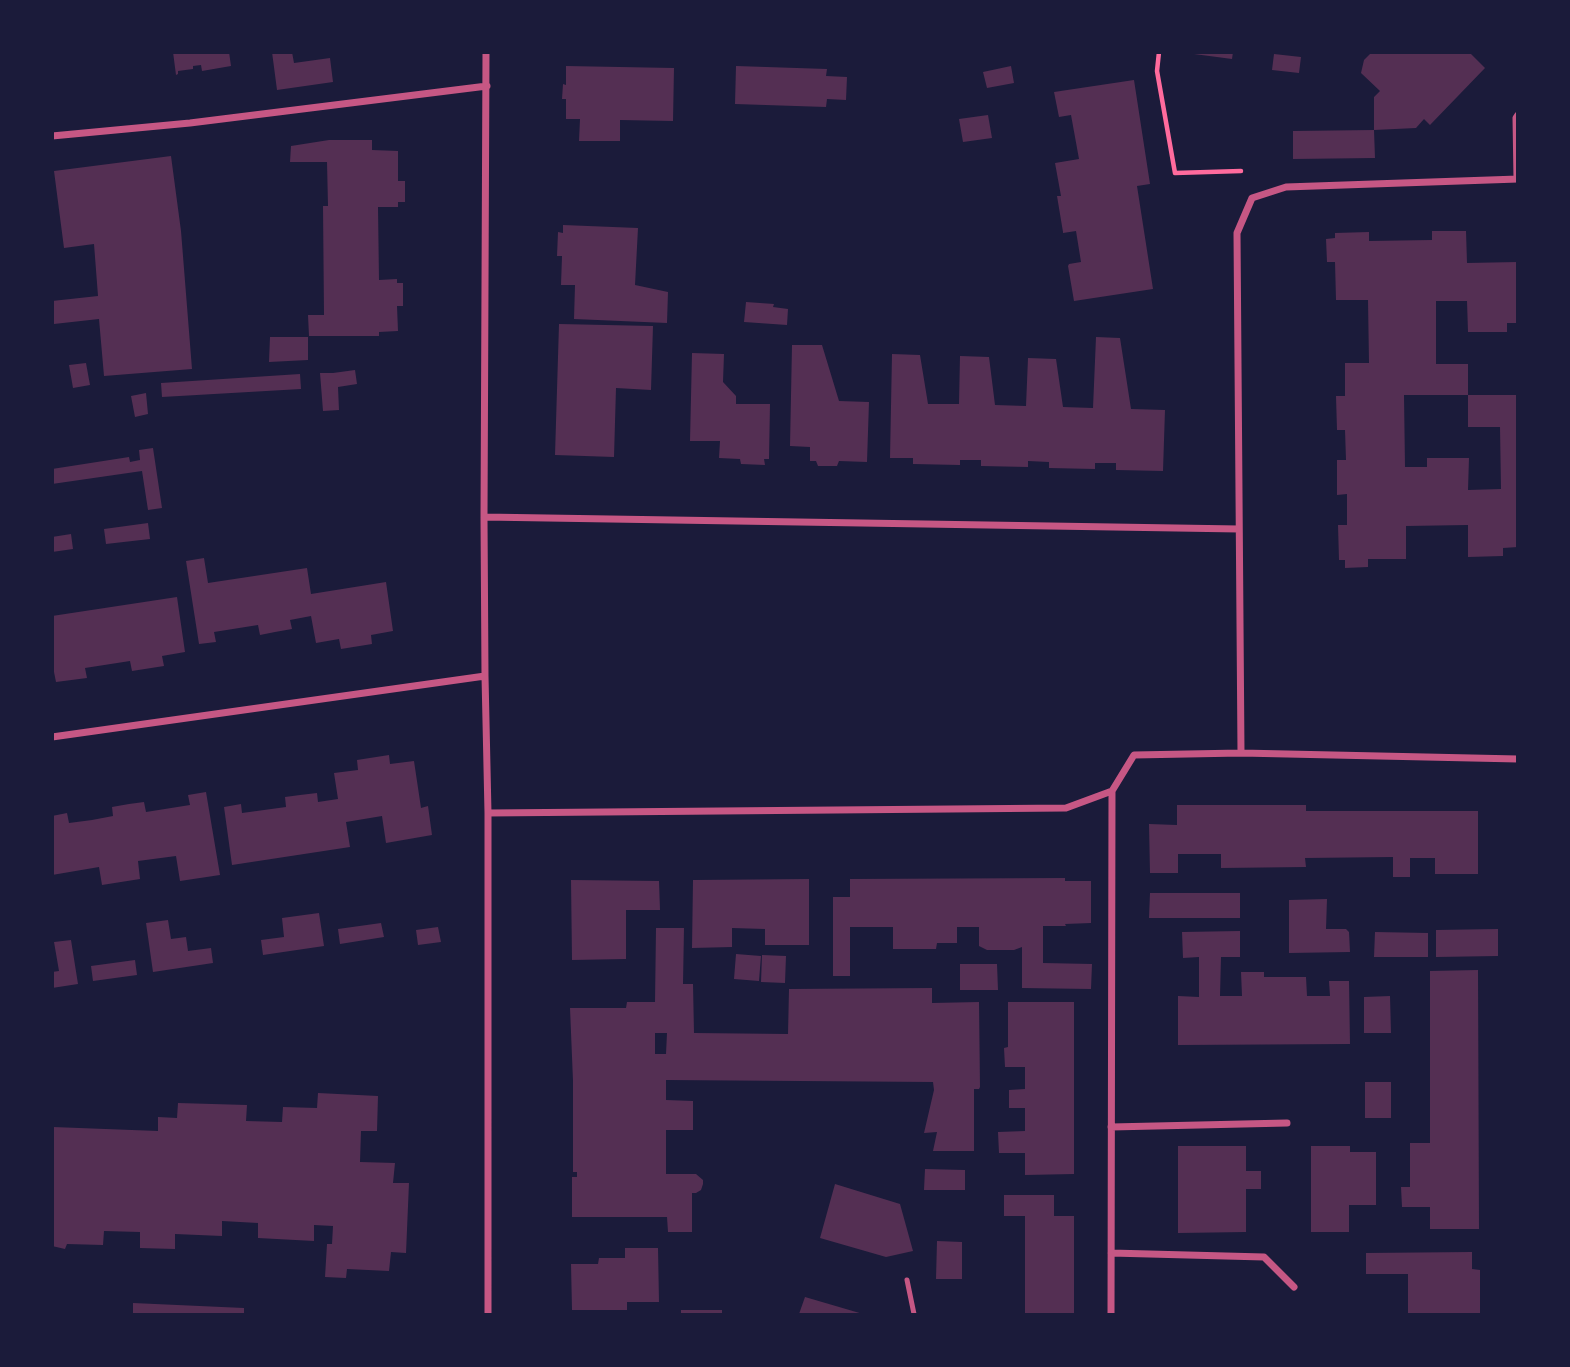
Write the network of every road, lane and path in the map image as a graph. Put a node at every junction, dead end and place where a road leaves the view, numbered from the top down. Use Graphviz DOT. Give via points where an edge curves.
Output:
graph roads {
  1 [pos="486,52"];
  2 [pos="1159,52"];
  3 [pos="487,86"];
  4 [pos="1517,115"];
  5 [pos="52,136"];
  6 [pos="1517,179"];
  7 [pos="1252,198"];
  8 [pos="484,516"];
  9 [pos="1239,529"];
  10 [pos="485,676"];
  11 [pos="52,737"];
  12 [pos="1241,753"];
  13 [pos="1517,759"];
  14 [pos="1112,791"];
  15 [pos="488,813"];
  16 [pos="1287,1123"];
  17 [pos="1111,1127"];
  18 [pos="1111,1253"];
  19 [pos="907,1280"];
  20 [pos="1294,1287"];
  21 [pos="488,1314"];
  22 [pos="914,1314"];
  23 [pos="1111,1314"];
  1 -- 3 [label="street"];
  2 -- 7 [label="path" via="1157,71 1175,173 1245,171"];
  3 -- 5 [label="street"];
  3 -- 8 [label="street"];
  4 -- 6 [label="street"];
  6 -- 7 [label="street" via="1286,187"];
  7 -- 9 [label="street" via="1237,233"];
  8 -- 9 [label="street"];
  8 -- 10 [label="street"];
  9 -- 12 [label="street"];
  10 -- 11 [label="street"];
  10 -- 15 [label="street"];
  12 -- 13 [label="street"];
  12 -- 14 [label="street" via="1134,755"];
  14 -- 15 [label="street" via="1066,808"];
  14 -- 17 [label="street"];
  15 -- 21 [label="street"];
  16 -- 17 [label="street"];
  17 -- 18 [label="street"];
  18 -- 20 [label="street" via="1264,1257"];
  18 -- 23 [label="street"];
  19 -- 22 [label="lane"];
}
